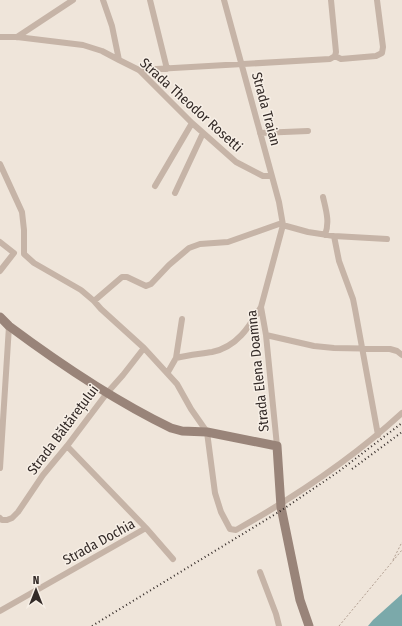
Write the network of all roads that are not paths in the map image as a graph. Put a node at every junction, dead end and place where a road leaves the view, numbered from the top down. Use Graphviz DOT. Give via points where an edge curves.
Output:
graph roads {
  1 [pos="73,0"];
  2 [pos="103,0"];
  3 [pos="150,0"];
  4 [pos="224,0"];
  5 [pos="331,0"];
  6 [pos="377,0"];
  7 [pos="0,37"];
  8 [pos="17,37"];
  9 [pos="335,56"];
  10 [pos="119,60"];
  11 [pos="242,65"];
  12 [pos="167,69"];
  13 [pos="139,70"];
  14 [pos="192,122"];
  15 [pos="308,131"];
  16 [pos="203,133"];
  17 [pos="260,133"];
  18 [pos="0,164"];
  19 [pos="271,176"];
  20 [pos="155,186"];
  21 [pos="175,193"];
  22 [pos="323,197"];
  23 [pos="283,225"];
  24 [pos="325,235"];
  25 [pos="334,236"];
  26 [pos="386,238"];
  27 [pos="0,242"];
  28 [pos="14,253"];
  29 [pos="24,254"];
  30 [pos="0,271"];
  31 [pos="94,301"];
  32 [pos="261,307"];
  33 [pos="0,317"];
  34 [pos="182,319"];
  35 [pos="9,326"];
  36 [pos="266,335"];
  37 [pos="144,348"];
  38 [pos="363,349"];
  39 [pos="402,355"];
  40 [pos="176,358"];
  41 [pos="0,364"];
  42 [pos="7,368"];
  43 [pos="168,372"];
  44 [pos="106,393"];
  45 [pos="402,413"];
  46 [pos="207,432"];
  47 [pos="378,435"];
  48 [pos="67,446"];
  49 [pos="277,446"];
  50 [pos="0,468"];
  51 [pos="281,505"];
  52 [pos="0,518"];
  53 [pos="146,528"];
  54 [pos="173,559"];
  55 [pos="260,572"];
  56 [pos="0,611"];
  57 [pos="279,626"];
  58 [pos="309,626"];
  1 -- 8 [label="street"];
  2 -- 10 [label="street"];
  3 -- 12 [label="street"];
  4 -- 11 [label="street, Strada Traian"];
  5 -- 9 [label="street"];
  6 -- 9 [label="street" via="382,53 376,56 341,59"];
  7 -- 8 [label="street, Strada Theodor Rosetti"];
  8 -- 10 [label="street, Strada Theodor Rosetti" via="83,45"];
  9 -- 11 [label="street" via="314,61"];
  10 -- 13 [label="street, Strada Theodor Rosetti"];
  11 -- 12 [label="street"];
  11 -- 17 [label="street, Strada Traian"];
  12 -- 13 [label="street"];
  13 -- 14 [label="street, Strada Theodor Rosetti"];
  14 -- 16 [label="street, Strada Theodor Rosetti"];
  14 -- 20 [label="street"];
  15 -- 17 [label="street"];
  16 -- 19 [label="street, Strada Theodor Rosetti" via="236,162 263,176"];
  16 -- 21 [label="street"];
  17 -- 19 [label="street, Strada Traian"];
  18 -- 29 [label="street" via="22,212"];
  19 -- 23 [label="street, Strada Traian"];
  22 -- 24 [label="street" via="328,228"];
  23 -- 24 [label="street"];
  23 -- 31 [label="street" via="275,225 228,242 200,244 189,248 168,264 151,284 146,286 122,277"];
  23 -- 32 [label="street, Strada Elena Doamna"];
  24 -- 25 [label="street"];
  25 -- 26 [label="street"];
  25 -- 38 [label="street" via="339,261 353,299"];
  27 -- 28 [label="street"];
  28 -- 29 [label="street"];
  28 -- 30 [label="street"];
  29 -- 31 [label="street" via="82,290"];
  31 -- 37 [label="street"];
  32 -- 36 [label="street, Strada Elena Doamna"];
  32 -- 40 [label="street" via="245,332 235,342 214,352"];
  33 -- 35 [label="street"];
  34 -- 40 [label="street"];
  35 -- 42 [label="street"];
  35 -- 44 [label="street"];
  36 -- 38 [label="street" via="324,347"];
  36 -- 49 [label="street, Strada Elena Doamna"];
  37 -- 43 [label="street"];
  37 -- 44 [label="street, Strada Băltărețului"];
  38 -- 39 [label="street" via="390,349"];
  38 -- 47 [label="street"];
  40 -- 43 [label="street"];
  41 -- 42 [label="street"];
  42 -- 50 [label="street"];
  43 -- 46 [label="street"];
  44 -- 46 [label="street" via="171,428"];
  44 -- 48 [label="street, Strada Băltărețului"];
  45 -- 47 [label="street"];
  46 -- 49 [label="street"];
  46 -- 51 [label="street" via="215,494 230,530 236,530"];
  47 -- 51 [label="street"];
  48 -- 52 [label="street, Strada Băltărețului" via="12,518"];
  48 -- 53 [label="street, Strada Dochia"];
  49 -- 51 [label="street"];
  51 -- 58 [label="street" via="300,600"];
  53 -- 54 [label="street, Strada Dochia"];
  53 -- 56 [label="street, Strada Dochia"];
  55 -- 57 [label="street"];
}
